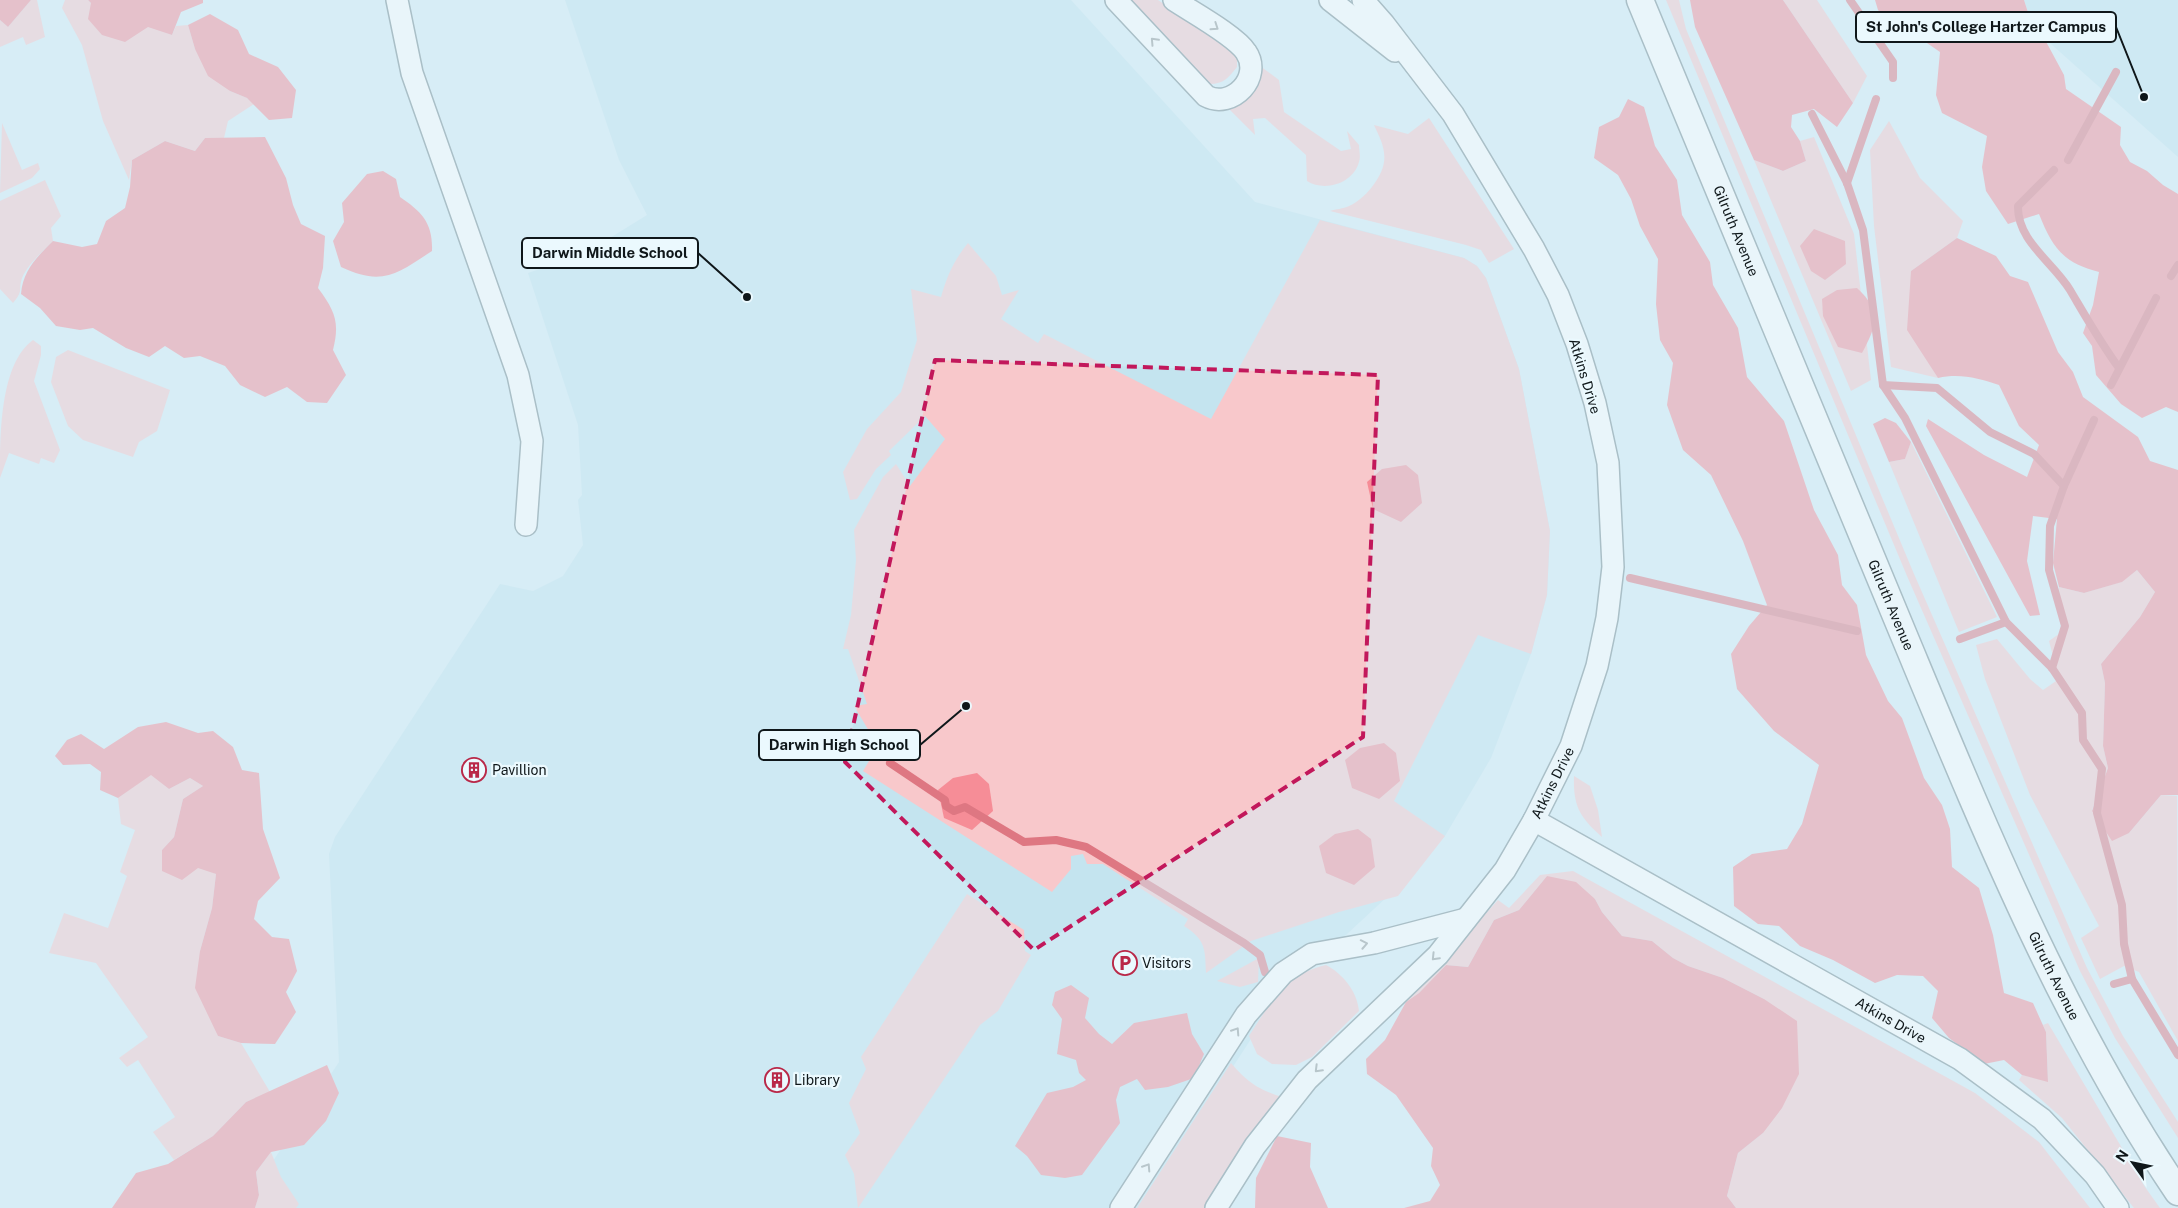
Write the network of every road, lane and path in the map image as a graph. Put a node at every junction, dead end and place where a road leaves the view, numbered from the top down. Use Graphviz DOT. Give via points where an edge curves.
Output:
graph roads {
  1 [pos="397,0"];
  2 [pos="1116,0"];
  3 [pos="1174,0"];
  4 [pos="1330,0"];
  5 [pos="1350,0"];
  6 [pos="1363,0"];
  7 [pos="1640,0"];
  8 [pos="1404,49"];
  9 [pos="1432,88"];
  10 [pos="526,525"];
  11 [pos="1534,820"];
  12 [pos="1466,919"];
  13 [pos="2178,1192"];
  14 [pos="1121,1208"];
  15 [pos="1216,1208"];
  16 [pos="2118,1208"];
  1 -- 10 [label="street" via="412,73 518,375 532,441"];
  3 -- 2 [label="street, one-way" via="1234,40 1246,52 1250,59 1250,76 1233,97 1214,101 1206,96"];
  4 -- 9 [label="street, Atkins Drive" via="1400,54"];
  5 -- 8 [label="street, Atkins Drive"];
  6 -- 8 [label="street, Atkins Drive"];
  7 -- 13 [label="street, Gilruth Avenue" via="2009,883 2077,1020 2149,1148"];
  8 -- 9 [label="street, Atkins Drive"];
  9 -- 11 [label="street, Atkins Drive" via="1480,156 1558,295 1577,344 1608,463 1613,567 1607,618 1597,666 1571,746"];
  11 -- 12 [label="street" via="1505,870"];
  11 -- 16 [label="street, Atkins Drive" via="1960,1059 2048,1125 2095,1175"];
  14 -- 12 [label="street, one-way" via="1246,1015 1283,973 1312,954 1374,943"];
  12 -- 15 [label="street, one-way" via="1438,955 1308,1080 1255,1146"];
}
